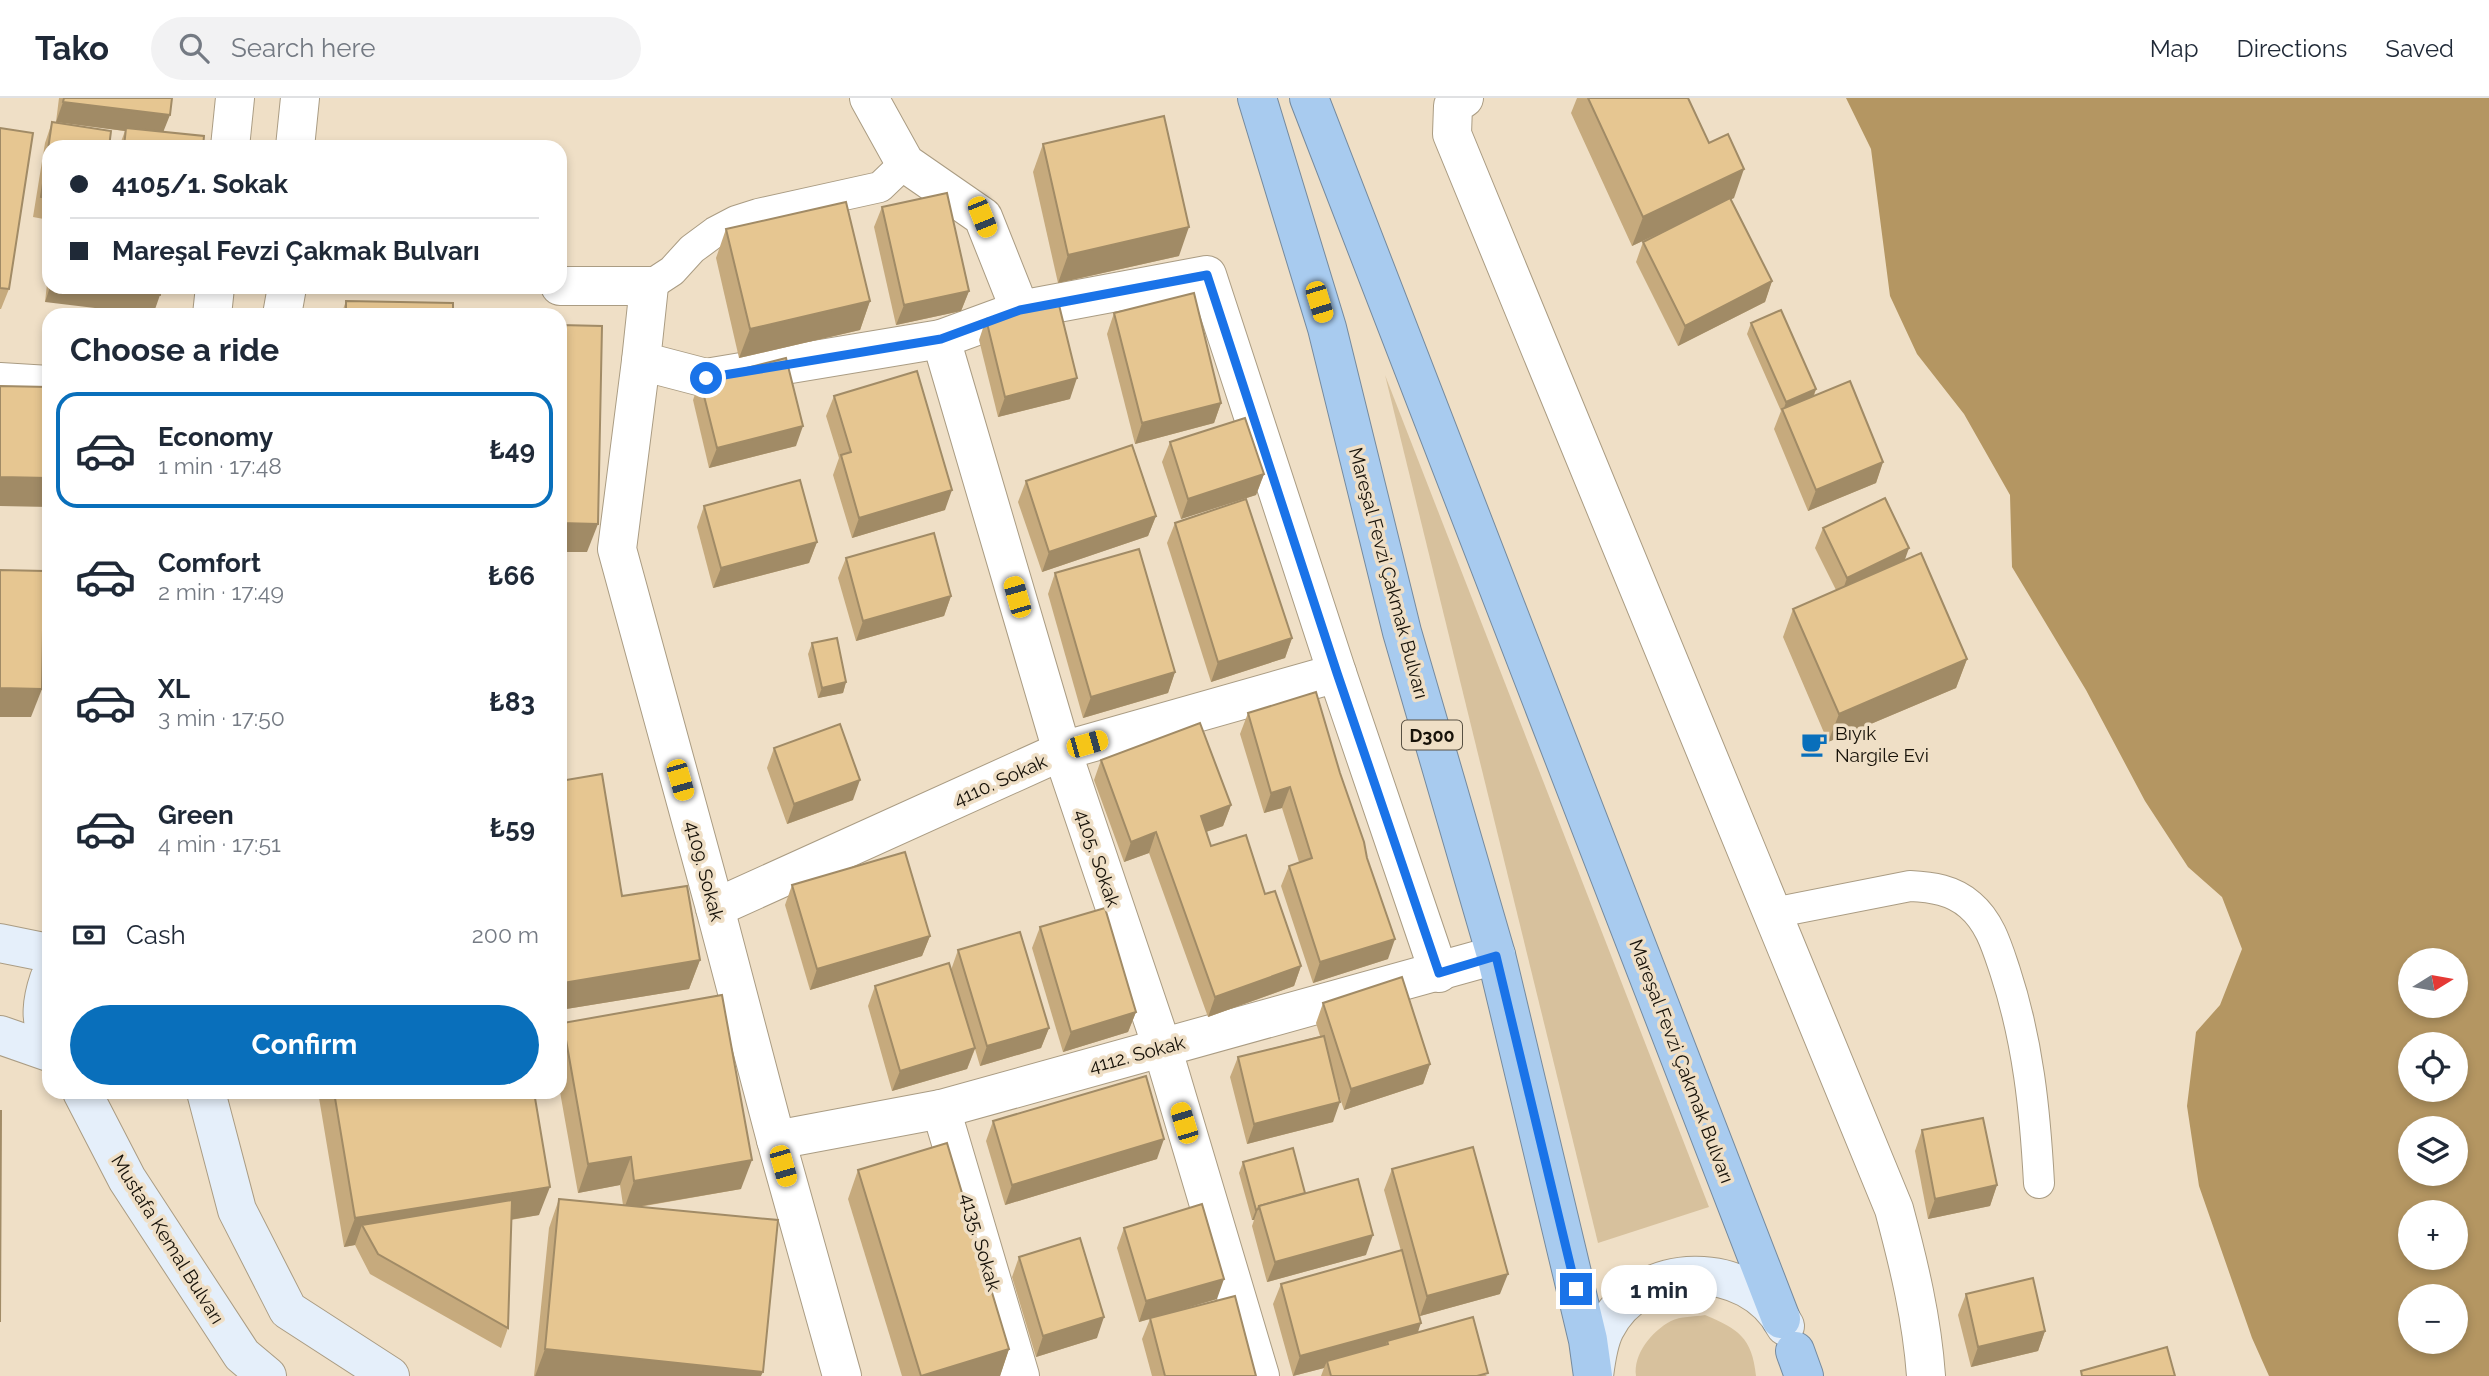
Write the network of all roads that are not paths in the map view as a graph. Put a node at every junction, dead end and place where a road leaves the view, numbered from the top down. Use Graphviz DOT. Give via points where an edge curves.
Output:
graph roads {
  1 [pos="235,98"];
  2 [pos="300,98"];
  3 [pos="869,98"];
  4 [pos="1256,98"];
  5 [pos="1310,98"];
  6 [pos="1464,98"];
  7 [pos="231,140"];
  8 [pos="296,140"];
  9 [pos="905,163"];
  10 [pos="567,286"];
  11 [pos="649,286"];
  12 [pos="1020,310"];
  13 [pos="941,339"];
  14 [pos="641,361"];
  15 [pos="0,382"];
  16 [pos="42,385"];
  17 [pos="1337,673"];
  18 [pos="1062,751"];
  19 [pos="715,908"];
  20 [pos="1773,913"];
  21 [pos="0,943"];
  22 [pos="42,952"];
  23 [pos="1496,956"];
  24 [pos="1439,973"];
  25 [pos="0,1035"];
  26 [pos="1162,1047"];
  27 [pos="42,1050"];
  28 [pos="86,1099"];
  29 [pos="208,1099"];
  30 [pos="941,1109"];
  31 [pos="776,1140"];
  32 [pos="2039,1183"];
  33 [pos="1795,1356"];
  34 [pos="267,1376"];
  35 [pos="390,1376"];
  36 [pos="842,1376"];
  37 [pos="1020,1376"];
  38 [pos="1260,1376"];
  39 [pos="1594,1376"];
  40 [pos="1926,1376"];
  1 -- 7 [label="street"];
  2 -- 8 [label="street"];
  3 -- 9 [label="street"];
  4 -- 23 [label="highway, Mareşal Fevzi Çakmak Bulvarı / D300" via="1327,328 1402,632"];
  5 -- 33 [label="highway, Mareşal Fevzi Çakmak Bulvarı"];
  6 -- 20 [label="street" via="1453,106 1452,134"];
  9 -- 11 [label="lane" via="880,187 737,221 715,232"];
  9 -- 12 [label="street" via="982,217"];
  10 -- 11 [label="street"];
  11 -- 14 [label="street, 4109. Sokak"];
  12 -- 13 [label="street"];
  12 -- 17 [label="street" via="1207,275"];
  13 -- 14 [label="street" via="706,378"];
  13 -- 18 [label="street, 4105. Sokak"];
  14 -- 19 [label="street, 4109. Sokak" via="617,549"];
  15 -- 16 [label="street"];
  17 -- 18 [label="street, 4110. Sokak"];
  17 -- 24 [label="street"];
  18 -- 19 [label="street, 4110. Sokak"];
  18 -- 26 [label="street, 4105. Sokak"];
  19 -- 31 [label="street, 4109. Sokak"];
  20 -- 32 [label="lane" via="1910,886 1931,887 1970,905 1987,924 1998,948 2017,1009 2036,1114"];
  20 -- 40 [label="street" via="1894,1209 1912,1276"];
  21 -- 22 [label="main road"];
  23 -- 24 [label="street, 4112. Sokak"];
  23 -- 39 [label="highway, Mareşal Fevzi Çakmak Bulvarı / D300"];
  24 -- 26 [label="street, 4112. Sokak"];
  25 -- 27 [label="main road"];
  26 -- 30 [label="street, 4112. Sokak"];
  26 -- 38 [label="street, 4105. Sokak"];
  28 -- 34 [label="main road, Mustafa Kemal Bulvarı" via="127,1179 242,1355"];
  29 -- 35 [label="main road" via="237,1210 288,1310"];
  30 -- 31 [label="street, 4112. Sokak"];
  30 -- 37 [label="street, 4135. Sokak"];
  31 -- 36 [label="street, 4109. Sokak"];
  33 -- 39 [label="main road" via="1761,1297 1735,1282 1706,1275 1676,1276 1649,1286 1625,1303 1606,1327"];
}
